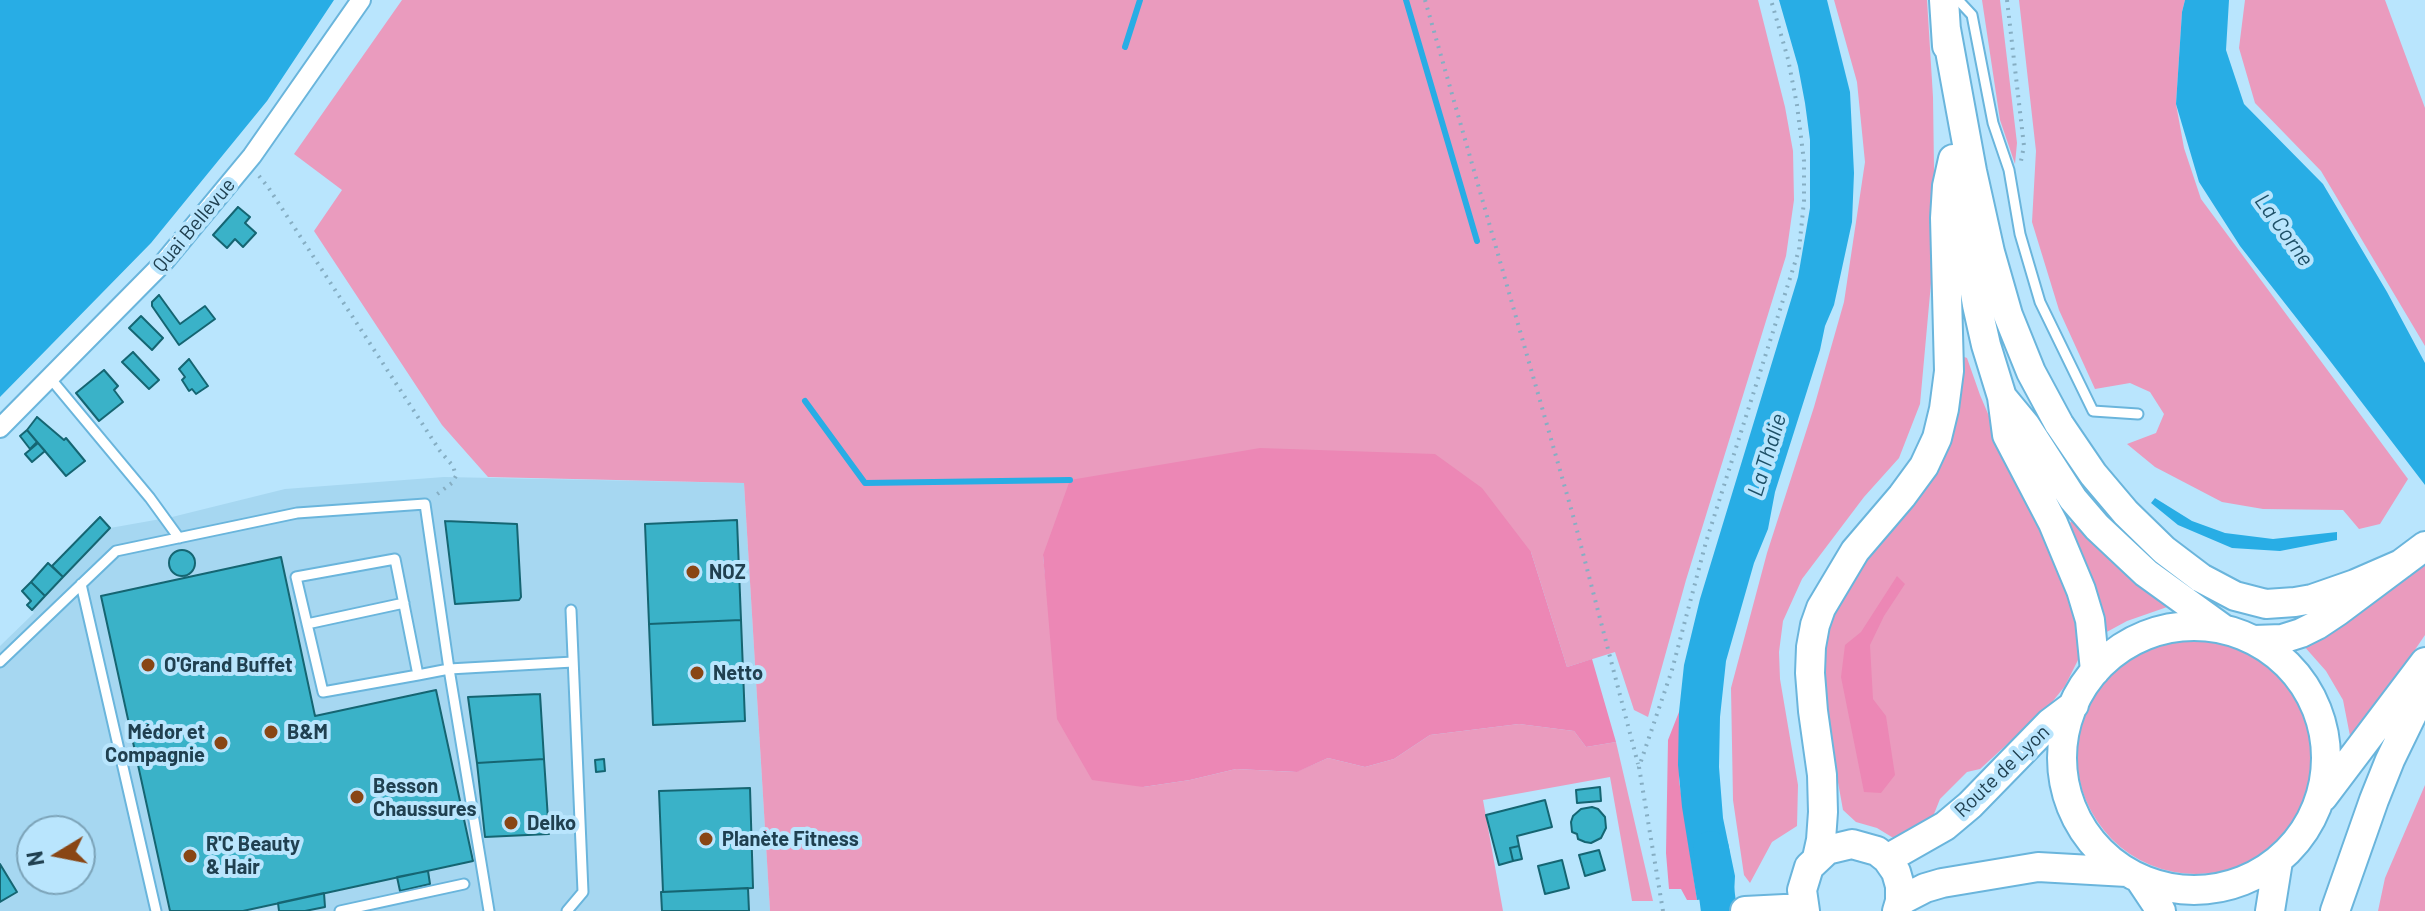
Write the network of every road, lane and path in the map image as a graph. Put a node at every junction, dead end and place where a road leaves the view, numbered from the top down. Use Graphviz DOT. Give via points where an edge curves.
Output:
graph roads {
  1 [pos="361,0"];
  2 [pos="1425,0"];
  3 [pos="1771,0"];
  4 [pos="1944,0"];
  5 [pos="1958,0"];
  6 [pos="2007,0"];
  7 [pos="1946,29"];
  8 [pos="1953,159"];
  9 [pos="247,162"];
  10 [pos="2015,202"];
  11 [pos="50,378"];
  12 [pos="2002,397"];
  13 [pos="2138,414"];
  14 [pos="0,428"];
  15 [pos="425,504"];
  16 [pos="179,538"];
  17 [pos="2425,546"];
  18 [pos="2401,564"];
  19 [pos="81,584"];
  20 [pos="404,603"];
  21 [pos="571,610"];
  22 [pos="307,624"];
  23 [pos="2223,629"];
  24 [pos="2254,640"];
  25 [pos="0,662"];
  26 [pos="573,662"];
  27 [pos="2425,662"];
  28 [pos="449,669"];
  29 [pos="2095,671"];
  30 [pos="418,675"];
  31 [pos="2425,688"];
  32 [pos="2074,705"];
  33 [pos="1639,767"];
  34 [pos="2318,804"];
  35 [pos="1817,858"];
  36 [pos="1887,859"];
  37 [pos="2278,861"];
  38 [pos="2133,875"];
  39 [pos="464,884"];
  40 [pos="1804,903"];
  41 [pos="1899,906"];
  42 [pos="1751,910"];
  43 [pos="156,911"];
  44 [pos="340,911"];
  45 [pos="489,911"];
  46 [pos="567,911"];
  47 [pos="1663,911"];
  48 [pos="2161,911"];
  49 [pos="2270,911"];
  50 [pos="2335,911"];
  1 -- 9 [label="street, Quai Bellevue"];
  2 -- 33 [label="path" via="1574,519"];
  3 -- 33 [label="path" via="1801,133 1804,201 1799,250"];
  4 -- 7 [label="main road"];
  5 -- 10 [label="lane" via="1972,15"];
  6 -- 10 [label="path" via="2024,146"];
  7 -- 8 [label="main road"];
  7 -- 18 [label="main road" via="1975,183 2008,315 2059,424 2118,504 2201,578 2235,596 2266,604 2312,599"];
  8 -- 12 [label="main road" via="1977,305"];
  8 -- 35 [label="main road" via="1945,218 1949,371 1937,438 1924,466 1855,551 1815,625 1810,673 1823,812"];
  9 -- 11 [label="street, Quai Bellevue" via="164,262"];
  9 -- 15 [label="path" via="453,466 452,483"];
  10 -- 13 [label="lane" via="2040,302 2093,411"];
  11 -- 14 [label="street, Quai Bellevue"];
  11 -- 16 [label="lane"];
  12 -- 23 [label="main road" via="2097,527 2146,573"];
  12 -- 29 [label="main road" via="2007,435 2081,590"];
  15 -- 16 [label="lane" via="297,513"];
  15 -- 28 [label="lane"];
  16 -- 19 [label="lane" via="116,551"];
  17 -- 18 [label="main road"];
  18 -- 24 [label="main road" via="2317,625 2282,639"];
  19 -- 25 [label="lane"];
  19 -- 43 [label="lane"];
  20 -- 22 [label="lane"];
  20 -- 22 [label="lane" via="395,559 296,577"];
  20 -- 30 [label="lane"];
  21 -- 26 [label="lane"];
  22 -- 30 [label="lane" via="323,692"];
  23 -- 24 [label="main road"];
  23 -- 29 [label="main road" via="2167,629 2116,652"];
  24 -- 34 [label="main road" via="2296,674 2311,697 2326,750"];
  26 -- 28 [label="lane"];
  26 -- 46 [label="lane" via="583,892"];
  27 -- 34 [label="main road"];
  28 -- 30 [label="lane"];
  28 -- 45 [label="lane"];
  29 -- 32 [label="main road"];
  31 -- 50 [label="main road" via="2390,760"];
  32 -- 36 [label="main road, Route de Lyon" via="1945,826"];
  32 -- 38 [label="main road" via="2062,758 2074,811 2105,855"];
  33 -- 47 [label="path"];
  34 -- 37 [label="main road" via="2295,844"];
  35 -- 36 [label="main road" via="1852,844"];
  35 -- 40 [label="main road" via="1804,878"];
  36 -- 41 [label="main road" via="1900,886"];
  37 -- 38 [label="main road" via="2226,887 2196,891 2167,888"];
  37 -- 49 [label="main road"];
  38 -- 41 [label="main road" via="2038,867 1942,883"];
  38 -- 48 [label="main road"];
  39 -- 44 [label="lane"];
  40 -- 42 [label="main road"];
}
